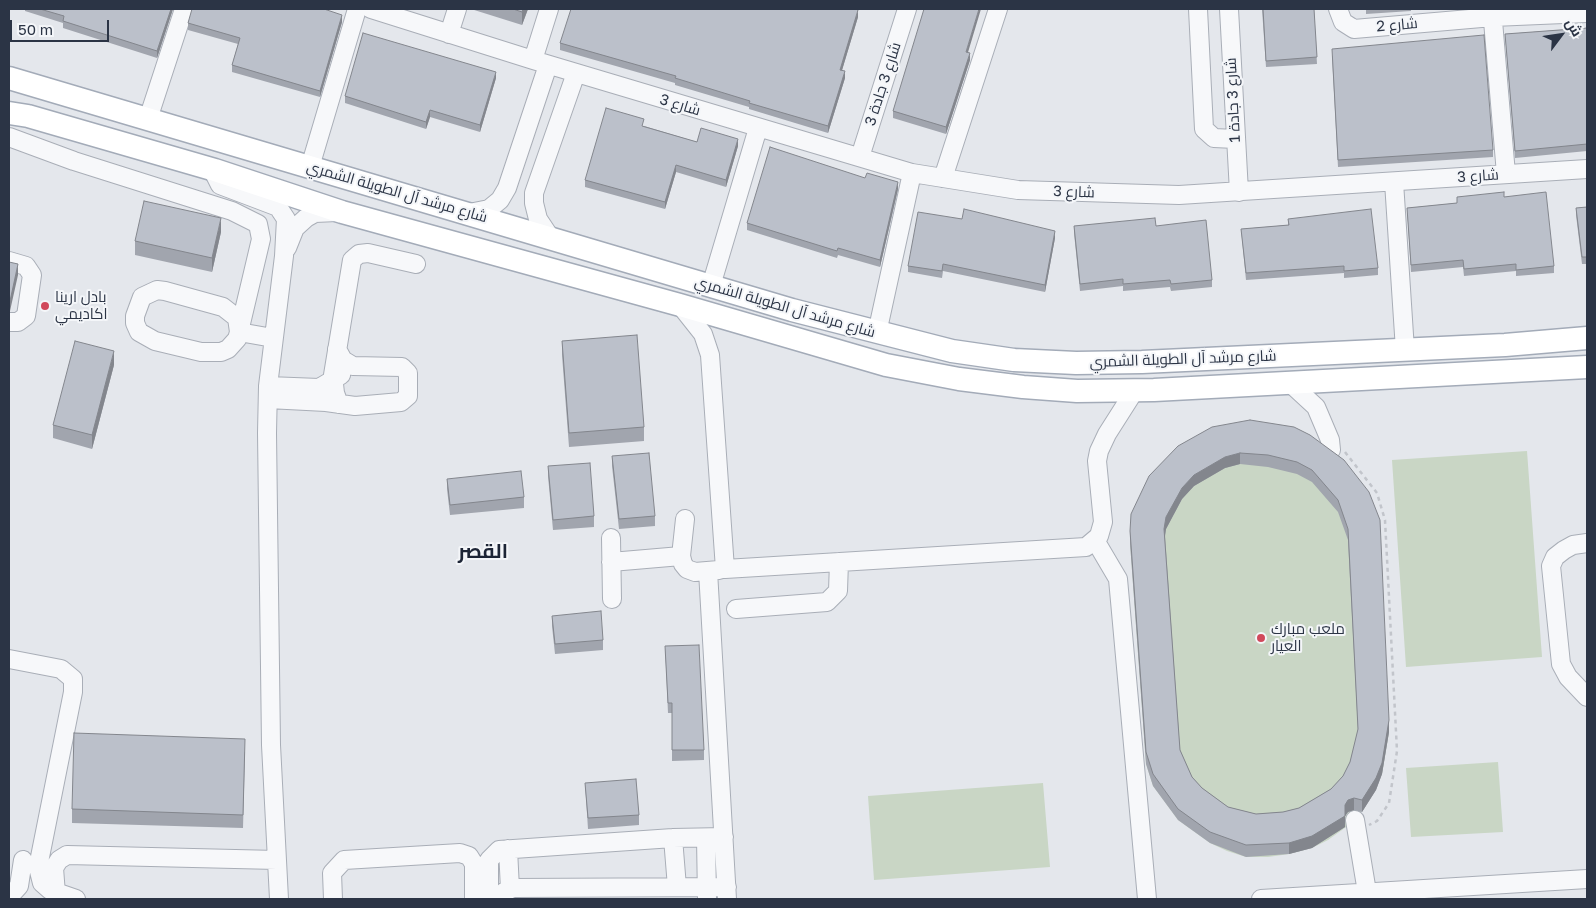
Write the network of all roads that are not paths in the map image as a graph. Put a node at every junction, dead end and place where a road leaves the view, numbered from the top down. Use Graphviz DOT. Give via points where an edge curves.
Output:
graph roads {
  1 [pos="184,9"];
  2 [pos="357,9"];
  3 [pos="371,9"];
  4 [pos="457,9"];
  5 [pos="549,9"];
  6 [pos="904,9"];
  7 [pos="998,9"];
  8 [pos="1198,9"];
  9 [pos="1229,9"];
  10 [pos="1338,9"];
  11 [pos="1493,13"];
  12 [pos="1587,13"];
  13 [pos="449,34"];
  14 [pos="540,62"];
  15 [pos="576,73"];
  16 [pos="9,78"];
  17 [pos="9,114"];
  18 [pos="148,119"];
  19 [pos="758,128"];
  20 [pos="9,137"];
  21 [pos="1235,139"];
  22 [pos="860,157"];
  23 [pos="207,167"];
  24 [pos="310,167"];
  25 [pos="1587,169"];
  26 [pos="912,173"];
  27 [pos="1506,174"];
  28 [pos="943,178"];
  29 [pos="1394,182"];
  30 [pos="1238,192"];
  31 [pos="342,212"];
  32 [pos="469,212"];
  33 [pos="550,237"];
  34 [pos="284,256"];
  35 [pos="9,261"];
  36 [pos="416,264"];
  37 [pos="711,286"];
  38 [pos="756,299"];
  39 [pos="680,305"];
  40 [pos="9,322"];
  41 [pos="239,332"];
  42 [pos="877,333"];
  43 [pos="273,338"];
  44 [pos="1587,338"];
  45 [pos="337,349"];
  46 [pos="1405,350"];
  47 [pos="1324,354"];
  48 [pos="361,367"];
  49 [pos="1587,367"];
  50 [pos="1363,380"];
  51 [pos="333,381"];
  52 [pos="1286,383"];
  53 [pos="1135,390"];
  54 [pos="268,393"];
  55 [pos="340,404"];
  56 [pos="1330,445"];
  57 [pos="685,519"];
  58 [pos="611,538"];
  59 [pos="1095,540"];
  60 [pos="1587,542"];
  61 [pos="681,556"];
  62 [pos="611,562"];
  63 [pos="839,562"];
  64 [pos="717,570"];
  65 [pos="612,599"];
  66 [pos="736,610"];
  67 [pos="9,659"];
  68 [pos="1587,697"];
  69 [pos="1356,826"];
  70 [pos="724,837"];
  71 [pos="673,838"];
  72 [pos="706,838"];
  73 [pos="508,850"];
  74 [pos="24,860"];
  75 [pos="277,860"];
  76 [pos="1587,879"];
  77 [pos="677,887"];
  78 [pos="510,889"];
  79 [pos="727,893"];
  80 [pos="56,894"];
  81 [pos="707,894"];
  82 [pos="1373,894"];
  83 [pos="1408,895"];
  84 [pos="9,897"];
  85 [pos="76,899"];
  86 [pos="279,899"];
  87 [pos="333,899"];
  88 [pos="474,899"];
  89 [pos="489,899"];
  90 [pos="495,899"];
  91 [pos="1147,899"];
  92 [pos="1261,899"];
  1 -- 18 [label="street"];
  2 -- 24 [label="street"];
  3 -- 13 [label="street, شارع 3"];
  4 -- 13 [label="street"];
  5 -- 14 [label="street"];
  6 -- 22 [label="street, شارع 3 جادة 3"];
  7 -- 28 [label="street"];
  8 -- 21 [label="street" via="1204,130 1214,138"];
  9 -- 21 [label="street, شارع 3 جادة 1"];
  10 -- 11 [label="street, شارع 2" via="1343,22 1354,29"];
  11 -- 12 [label="street, شارع 2"];
  11 -- 27 [label="street"];
  13 -- 14 [label="street, شارع 3"];
  14 -- 15 [label="street, شارع 3"];
  14 -- 32 [label="street" via="507,188 489,209"];
  15 -- 19 [label="street, شارع 3"];
  15 -- 33 [label="street" via="534,193 538,219"];
  16 -- 18 [label="main road, شارع مرشد آل الطويلة الشمري"];
  17 -- 23 [label="main road, شارع مرشد آل الطويلة الشمري" via="28,116"];
  18 -- 24 [label="main road, شارع مرشد آل الطويلة الشمري"];
  19 -- 22 [label="street, شارع 3"];
  19 -- 37 [label="street"];
  20 -- 41 [label="street" via="232,211 258,224 261,238"];
  21 -- 30 [label="street, شارع 3 جادة 1"];
  22 -- 26 [label="street, شارع 3"];
  23 -- 24 [label="main road" via="196,154 205,148 274,167"];
  23 -- 31 [label="main road, شارع مرشد آل الطويلة الشمري"];
  23 -- 34 [label="street" via="220,185 282,211 286,219"];
  24 -- 32 [label="main road, شارع مرشد آل الطويلة الشمري"];
  25 -- 27 [label="street, شارع 3"];
  26 -- 28 [label="street, شارع 3"];
  26 -- 42 [label="street"];
  27 -- 29 [label="street, شارع 3"];
  28 -- 30 [label="street, شارع 3" via="1018,190 1070,193 1179,195"];
  29 -- 30 [label="street, شارع 3"];
  29 -- 46 [label="street"];
  31 -- 34 [label="street" via="315,213 306,218 295,228"];
  31 -- 39 [label="main road, شارع مرشد آل الطويلة الشمري"];
  32 -- 33 [label="main road, شارع مرشد آل الطويلة الشمري"];
  33 -- 37 [label="main road, شارع مرشد آل الطويلة الشمري"];
  34 -- 43 [label="street"];
  35 -- 40 [label="street" via="26,266 32,275 26,316 18,322"];
  36 -- 45 [label="street" via="368,253 359,254 352,260"];
  37 -- 38 [label="main road, شارع مرشد آل الطويلة الشمري"];
  38 -- 39 [label="main road" via="754,310 741,318 702,306"];
  38 -- 42 [label="main road, شارع مرشد آل الطويلة الشمري"];
  39 -- 53 [label="main road, شارع مرشد آل الطويلة الشمري" via="886,365 959,379 1023,387"];
  39 -- 64 [label="street" via="704,334 710,355 719,474"];
  41 -- 41 [label="street" via="237,318 223,306 165,291 157,290 142,297 135,316 139,332 149,339 201,352 228,349"];
  41 -- 43 [label="street"];
  42 -- 47 [label="main road, شارع مرشد آل الطويلة الشمري" via="952,351 1014,360 1076,363"];
  43 -- 54 [label="street"];
  44 -- 46 [label="main road, شارع مرشد آل الطويلة الشمري"];
  45 -- 48 [label="street" via="348,364"];
  45 -- 51 [label="street"];
  46 -- 47 [label="main road, شارع مرشد آل الطويلة الشمري"];
  46 -- 50 [label="main road" via="1397,362 1365,367"];
  47 -- 52 [label="main road" via="1332,360 1329,369 1292,375"];
  48 -- 51 [label="street"];
  48 -- 55 [label="street" via="402,367 408,373 408,396 396,402 355,406"];
  49 -- 50 [label="main road, شارع مرشد آل الطويلة الشمري"];
  50 -- 52 [label="main road, شارع مرشد آل الطويلة الشمري"];
  51 -- 54 [label="street" via="314,389"];
  51 -- 55 [label="street"];
  52 -- 53 [label="main road, شارع مرشد آل الطويلة الشمري"];
  52 -- 56 [label="street" via="1316,407"];
  53 -- 59 [label="street" via="1099,451 1097,461 1103,522"];
  54 -- 55 [label="street"];
  54 -- 75 [label="street" via="271,745"];
  57 -- 61 [label="street"];
  58 -- 62 [label="street"];
  59 -- 63 [label="street" via="1086,547"];
  59 -- 91 [label="street" via="1118,579"];
  60 -- 68 [label="street" via="1564,550 1555,557 1551,566 1561,664"];
  61 -- 62 [label="street"];
  61 -- 64 [label="street" via="687,569 694,572"];
  62 -- 65 [label="street"];
  63 -- 64 [label="street"];
  63 -- 66 [label="street" via="838,591 828,602"];
  64 -- 70 [label="street"];
  67 -- 74 [label="street" via="61,669 70,675 74,685"];
  69 -- 82 [label="street"];
  70 -- 72 [label="street"];
  70 -- 79 [label="street"];
  71 -- 72 [label="street"];
  71 -- 73 [label="street"];
  71 -- 77 [label="street"];
  72 -- 81 [label="street"];
  73 -- 78 [label="street"];
  73 -- 89 [label="street" via="494,852 489,860"];
  74 -- 80 [label="street" via="42,883"];
  74 -- 84 [label="street" via="19,886"];
  75 -- 80 [label="street" via="67,855 54,868"];
  75 -- 86 [label="street"];
  76 -- 83 [label="street"];
  77 -- 78 [label="street"];
  77 -- 81 [label="street"];
  78 -- 90 [label="street"];
  79 -- 81 [label="street"];
  80 -- 85 [label="street"];
  82 -- 83 [label="street"];
  82 -- 92 [label="street"];
  87 -- 88 [label="street" via="332,873 344,860 460,853 468,856 474,864"];
}
